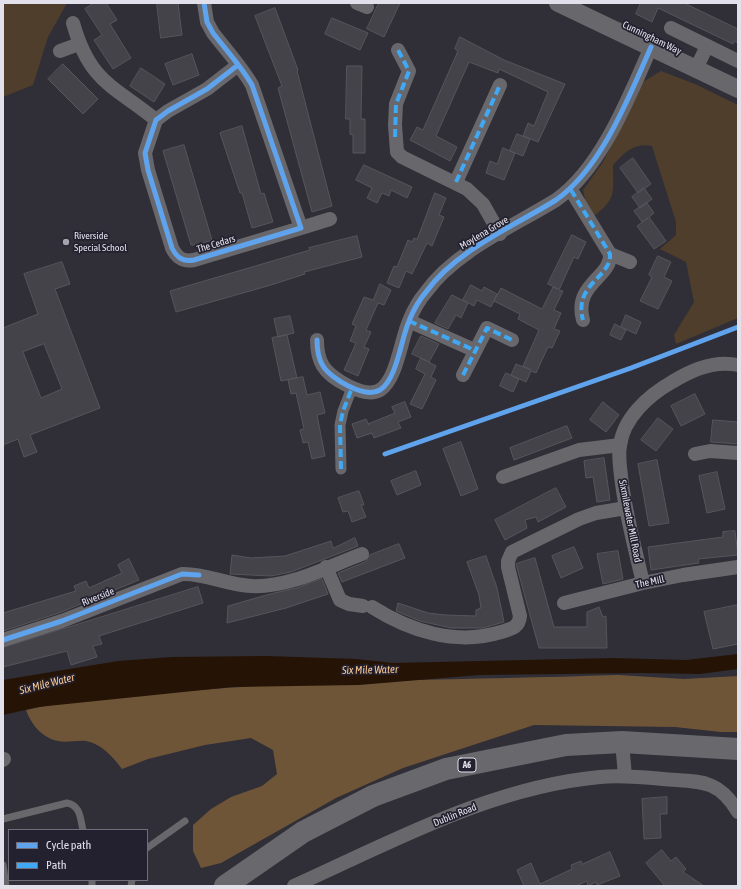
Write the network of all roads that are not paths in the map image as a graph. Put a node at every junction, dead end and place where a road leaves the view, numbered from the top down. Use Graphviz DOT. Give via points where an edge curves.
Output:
graph roads {
  1 [pos="204,3"];
  2 [pos="558,3"];
  3 [pos="73,24"];
  4 [pos="671,28"];
  5 [pos="79,44"];
  6 [pos="707,46"];
  7 [pos="651,47"];
  8 [pos="398,50"];
  9 [pos="60,51"];
  10 [pos="738,61"];
  11 [pos="238,65"];
  12 [pos="696,69"];
  13 [pos="500,85"];
  14 [pos="738,89"];
  15 [pos="156,120"];
  16 [pos="456,182"];
  17 [pos="571,190"];
  18 [pos="330,219"];
  19 [pos="301,228"];
  20 [pos="500,234"];
  21 [pos="610,254"];
  22 [pos="630,262"];
  23 [pos="583,320"];
  24 [pos="409,321"];
  25 [pos="316,340"];
  26 [pos="512,340"];
  27 [pos="474,350"];
  28 [pos="738,365"];
  29 [pos="463,375"];
  30 [pos="352,388"];
  31 [pos="620,445"];
  32 [pos="738,453"];
  33 [pos="695,454"];
  34 [pos="341,469"];
  35 [pos="503,477"];
  36 [pos="626,508"];
  37 [pos="362,554"];
  38 [pos="326,567"];
  39 [pos="738,567"];
  40 [pos="643,583"];
  41 [pos="564,603"];
  42 [pos="3,640"];
  43 [pos="622,742"];
  44 [pos="738,749"];
  45 [pos="625,776"];
  46 [pos="738,812"];
  47 [pos="3,819"];
  48 [pos="184,821"];
  49 [pos="83,829"];
  50 [pos="148,847"];
  51 [pos="3,866"];
  52 [pos="6,886"];
  53 [pos="225,886"];
  54 [pos="294,886"];
  1 -- 11 [label="street" via="209,28"];
  2 -- 7 [label="street, Cunningham Way"];
  3 -- 5 [label="street"];
  4 -- 6 [label="street"];
  5 -- 9 [label="street"];
  5 -- 15 [label="street" via="84,56 100,78"];
  6 -- 10 [label="street"];
  6 -- 12 [label="street"];
  7 -- 12 [label="street, Cunningham Way"];
  7 -- 17 [label="street, Moylena Grove" via="602,147 581,180"];
  8 -- 16 [label="street, Moylena Grove" via="409,71 396,104 397,152 402,157"];
  11 -- 15 [label="street" via="207,89"];
  11 -- 19 [label="street" via="257,96"];
  12 -- 14 [label="street, Cunningham Way"];
  13 -- 16 [label="street"];
  15 -- 19 [label="street, The Cedars" via="145,157 172,248 178,258 194,260"];
  16 -- 20 [label="street, Moylena Grove" via="483,204"];
  17 -- 20 [label="street, Moylena Grove"];
  17 -- 21 [label="street"];
  18 -- 19 [label="street, The Cedars"];
  20 -- 24 [label="street, Moylena Grove" via="464,254 441,274 426,292"];
  21 -- 22 [label="street"];
  21 -- 23 [label="street" via="608,267 593,281 585,295 581,309"];
  24 -- 27 [label="street"];
  24 -- 30 [label="street, Moylena Grove" via="395,365 385,386 370,393"];
  25 -- 30 [label="street, Moylena Grove" via="324,368"];
  26 -- 27 [label="street" via="487,328"];
  27 -- 29 [label="street"];
  28 -- 31 [label="street, Sixmilewater Mill Road" via="707,367 669,383 638,409"];
  30 -- 34 [label="street" via="340,425"];
  31 -- 35 [label="street" via="578,450"];
  31 -- 36 [label="street, Sixmilewater Mill Road"];
  32 -- 33 [label="street" via="710,451"];
  36 -- 38 [label="street" via="579,519 512,552 508,567 520,616 518,623 513,629 486,636 441,636 395,621 367,607 349,604 340,600"];
  36 -- 40 [label="street, Sixmilewater Mill Road"];
  37 -- 38 [label="street, Riverside"];
  38 -- 42 [label="street, Riverside" via="270,586 230,584 199,575 182,574 62,621"];
  39 -- 40 [label="street, The Mill"];
  40 -- 41 [label="street, The Mill"];
  43 -- 44 [label="highway, A6" via="705,745"];
  43 -- 45 [label="street"];
  43 -- 53 [label="highway, A6" via="566,744 446,769 373,796 303,832"];
  45 -- 46 [label="street, Dublin Road" via="693,781 710,785 725,793"];
  45 -- 54 [label="street, Dublin Road" via="599,777 558,784 473,806"];
  47 -- 49 [label="lane" via="67,803 74,804 79,809"];
  48 -- 50 [label="lane"];
  51 -- 52 [label="lane"];
}
